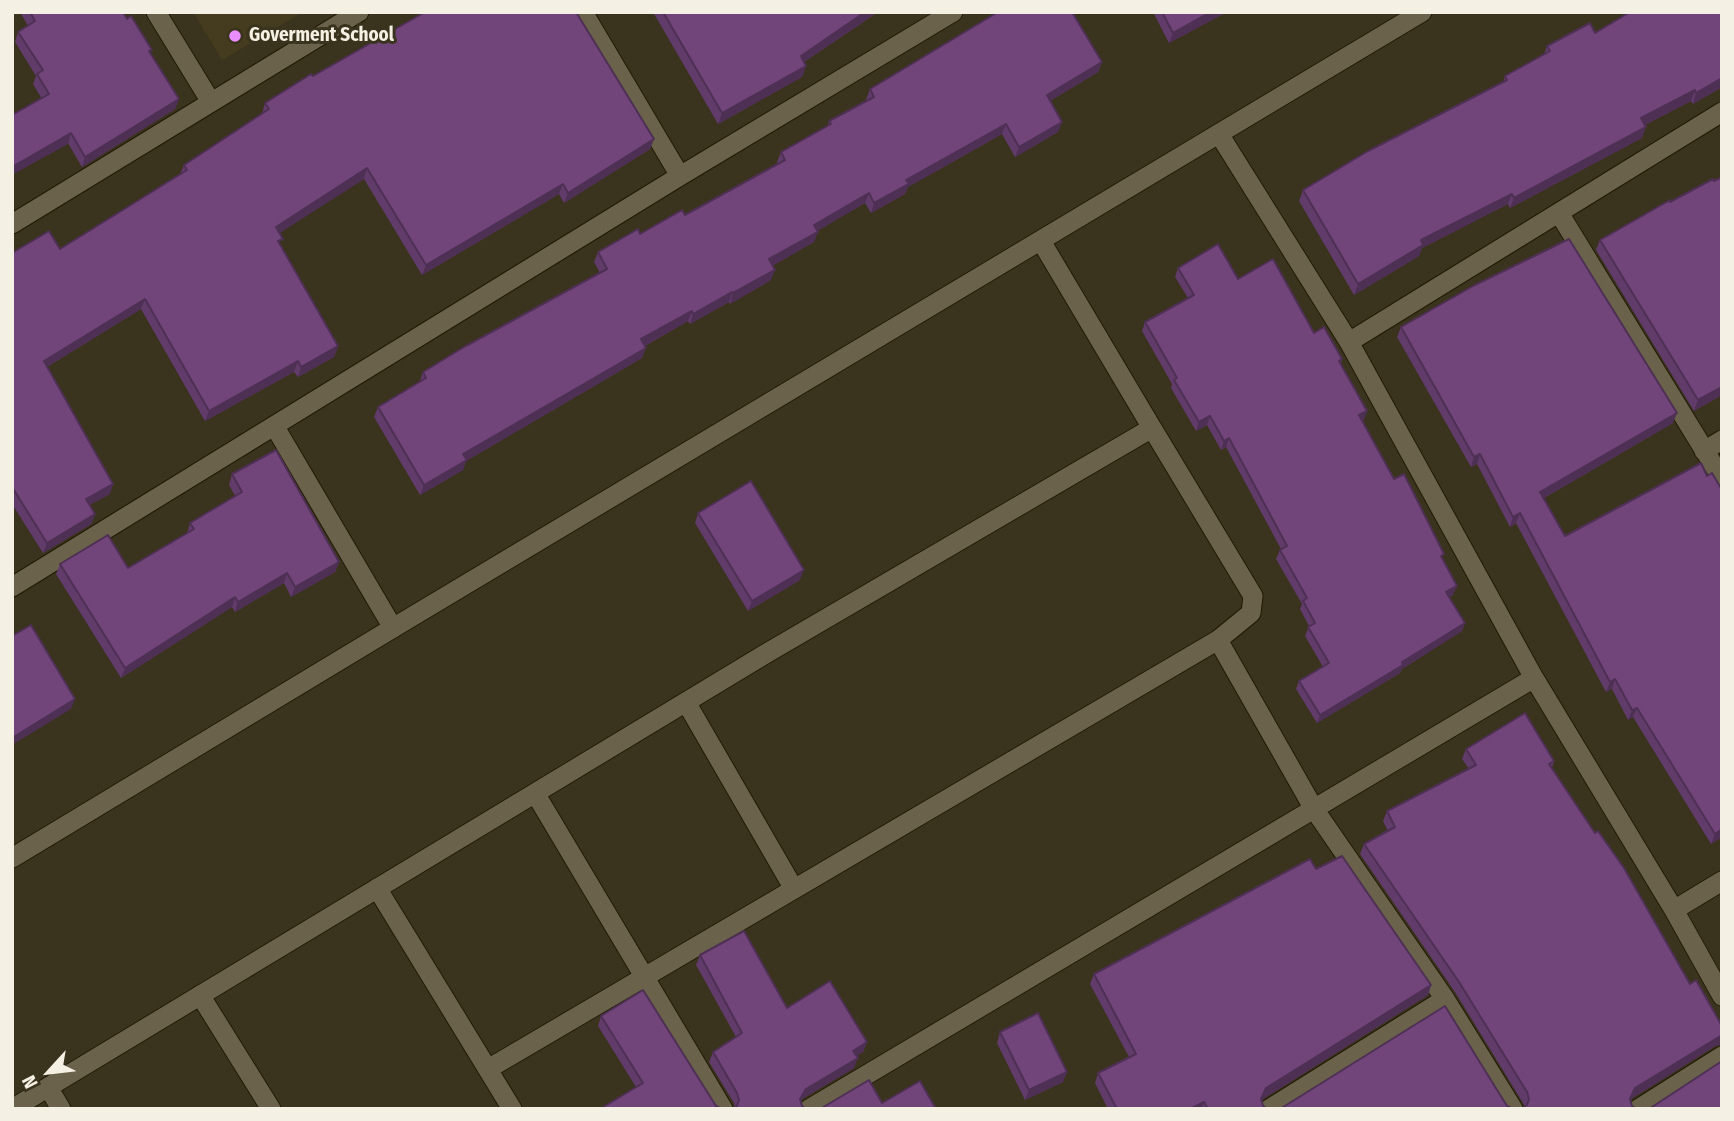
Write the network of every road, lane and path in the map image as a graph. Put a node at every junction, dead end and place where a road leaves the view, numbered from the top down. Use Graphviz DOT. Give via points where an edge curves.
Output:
graph roads {
  1 [pos="156,12"];
  2 [pos="359,12"];
  3 [pos="583,12"];
  4 [pos="953,12"];
  5 [pos="1422,12"];
  6 [pos="211,102"];
  7 [pos="1722,112"];
  8 [pos="1219,134"];
  9 [pos="680,176"];
  10 [pos="1559,213"];
  11 [pos="12,224"];
  12 [pos="1041,241"];
  13 [pos="1349,342"];
  14 [pos="275,427"];
  15 [pos="1152,428"];
  16 [pos="1722,440"];
  17 [pos="1704,451"];
  18 [pos="1722,479"];
  19 [pos="12,587"];
  20 [pos="393,628"];
  21 [pos="1218,640"];
  22 [pos="1534,678"];
  23 [pos="686,702"];
  24 [pos="535,793"];
  25 [pos="1314,809"];
  26 [pos="12,858"];
  27 [pos="1722,881"];
  28 [pos="377,888"];
  29 [pos="794,889"];
  30 [pos="1674,910"];
  31 [pos="645,977"];
  32 [pos="200,995"];
  33 [pos="1722,996"];
  34 [pos="1445,999"];
  35 [pos="1722,1056"];
  36 [pos="488,1069"];
  37 [pos="48,1087"];
  38 [pos="12,1109"];
  39 [pos="61,1109"];
  40 [pos="271,1109"];
  41 [pos="512,1109"];
  42 [pos="723,1109"];
  43 [pos="808,1109"];
  44 [pos="1269,1109"];
  45 [pos="1513,1109"];
  46 [pos="1638,1109"];
  1 -- 6 [label="street"];
  2 -- 6 [label="street"];
  3 -- 9 [label="street"];
  4 -- 9 [label="street"];
  5 -- 8 [label="street"];
  6 -- 11 [label="street"];
  7 -- 10 [label="street"];
  8 -- 12 [label="street"];
  8 -- 13 [label="street"];
  9 -- 14 [label="street"];
  10 -- 13 [label="street"];
  10 -- 17 [label="street"];
  12 -- 15 [label="street"];
  12 -- 20 [label="street"];
  13 -- 22 [label="street"];
  14 -- 19 [label="street"];
  14 -- 20 [label="street"];
  15 -- 21 [label="street" via="1253,596 1251,613"];
  15 -- 23 [label="street"];
  16 -- 17 [label="street"];
  17 -- 18 [label="street"];
  20 -- 26 [label="street"];
  21 -- 25 [label="street"];
  21 -- 29 [label="street"];
  22 -- 25 [label="street"];
  22 -- 30 [label="street"];
  23 -- 24 [label="street"];
  23 -- 29 [label="street"];
  24 -- 28 [label="street"];
  24 -- 31 [label="street"];
  25 -- 34 [label="street"];
  25 -- 43 [label="street"];
  27 -- 30 [label="street"];
  28 -- 32 [label="street"];
  28 -- 36 [label="street"];
  29 -- 31 [label="street"];
  30 -- 33 [label="street"];
  31 -- 36 [label="street"];
  31 -- 42 [label="street"];
  32 -- 37 [label="street"];
  32 -- 40 [label="street"];
  34 -- 44 [label="street"];
  34 -- 45 [label="street"];
  35 -- 46 [label="street"];
  36 -- 41 [label="street"];
  37 -- 38 [label="street"];
  37 -- 39 [label="street"];
}
